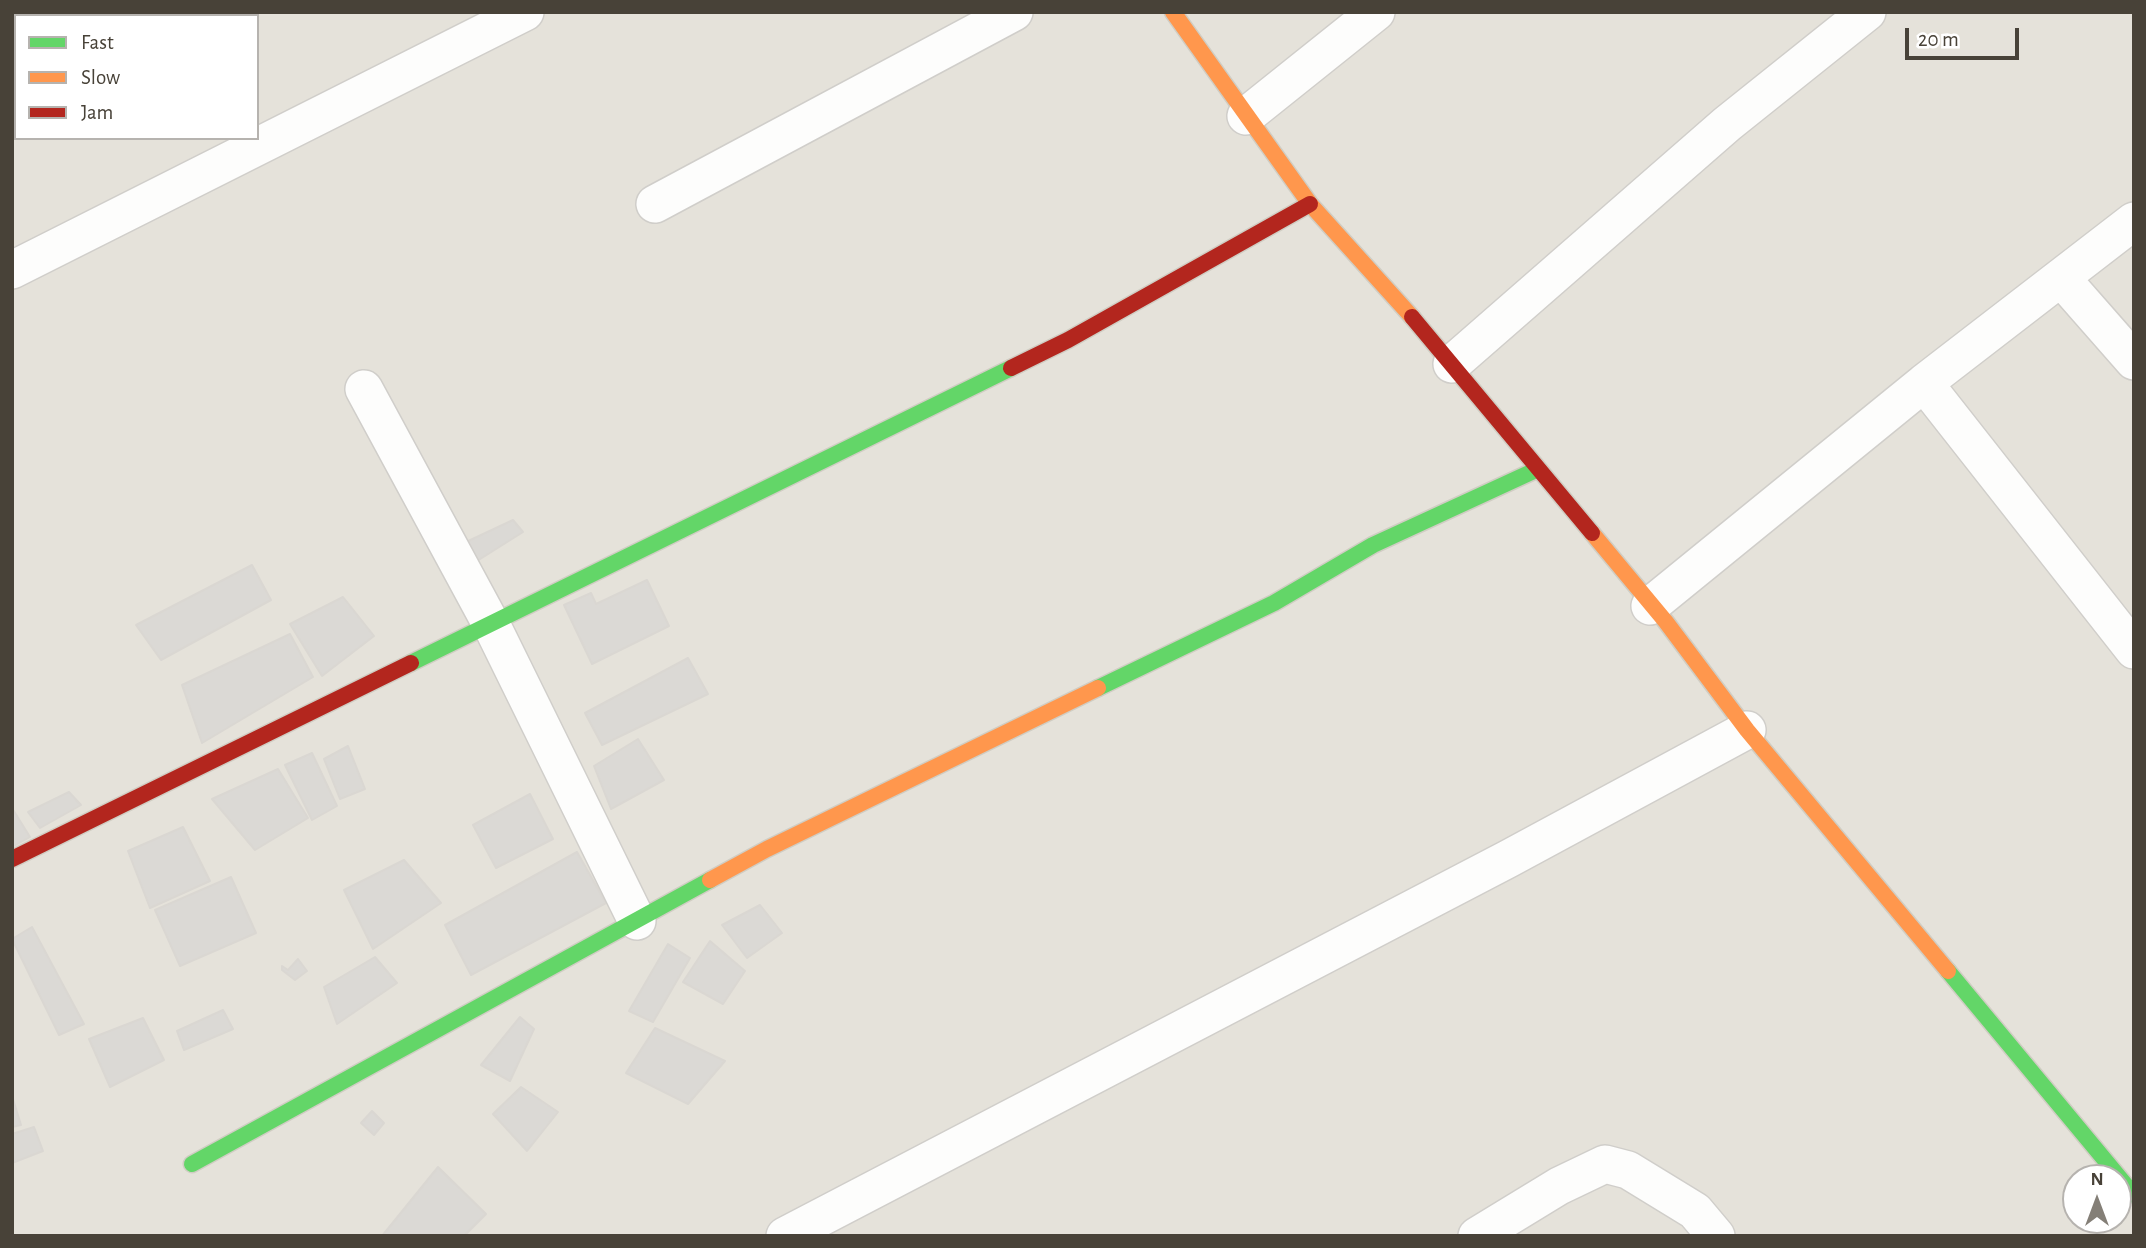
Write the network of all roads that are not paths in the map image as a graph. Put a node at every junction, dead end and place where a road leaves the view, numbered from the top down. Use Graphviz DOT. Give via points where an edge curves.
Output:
graph roads {
  1 [pos="525,12"];
  2 [pos="1014,12"];
  3 [pos="1173,12"];
  4 [pos="1376,12"];
  5 [pos="1867,12"];
  6 [pos="1246,116"];
  7 [pos="656,204"];
  8 [pos="1310,204"];
  9 [pos="2134,222"];
  10 [pos="12,271"];
  11 [pos="2062,278"];
  12 [pos="2134,361"];
  13 [pos="1452,363"];
  14 [pos="1924,383"];
  15 [pos="364,389"];
  16 [pos="1538,469"];
  17 [pos="1650,606"];
  18 [pos="491,624"];
  19 [pos="2134,650"];
  20 [pos="1747,730"];
  21 [pos="12,859"];
  22 [pos="637,921"];
  23 [pos="192,1164"];
  24 [pos="2134,1195"];
  25 [pos="785,1236"];
  26 [pos="1477,1236"];
  27 [pos="1716,1236"];
  1 -- 10 [label="street"];
  2 -- 7 [label="street"];
  3 -- 6 [label="street"];
  4 -- 6 [label="street"];
  5 -- 13 [label="street" via="1727,124"];
  6 -- 8 [label="street"];
  8 -- 13 [label="street"];
  8 -- 18 [label="street" via="1068,340"];
  9 -- 11 [label="street"];
  11 -- 12 [label="street"];
  11 -- 14 [label="street"];
  13 -- 16 [label="street"];
  14 -- 17 [label="street"];
  14 -- 19 [label="street"];
  15 -- 18 [label="street"];
  16 -- 17 [label="street"];
  16 -- 22 [label="street" via="1373,545 1274,603 766,849"];
  17 -- 20 [label="street"];
  18 -- 21 [label="street"];
  18 -- 22 [label="street"];
  20 -- 24 [label="street"];
  20 -- 25 [label="street"];
  22 -- 23 [label="street"];
  26 -- 27 [label="street" via="1605,1164 1628,1170 1695,1211"];
}
